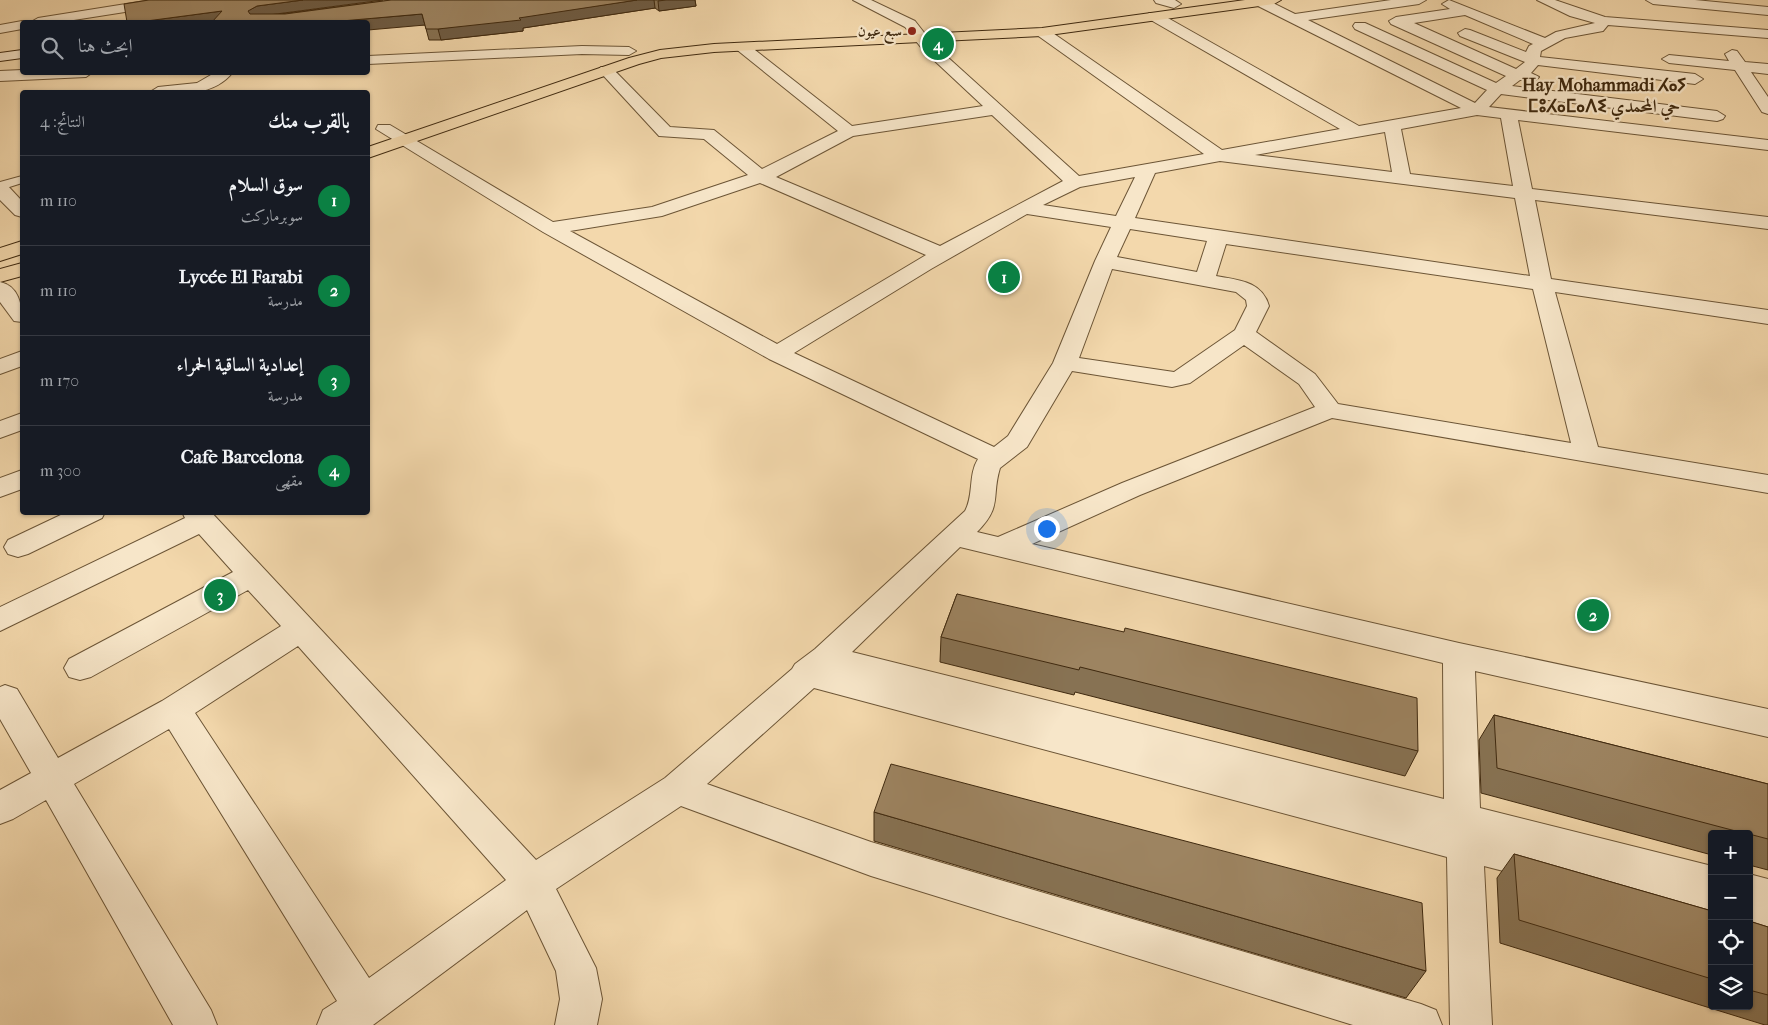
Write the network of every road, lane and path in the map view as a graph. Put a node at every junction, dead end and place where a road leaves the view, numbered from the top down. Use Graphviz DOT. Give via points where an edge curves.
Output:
graph roads {
  1 [pos="176,0"];
  2 [pos="860,0"];
  3 [pos="1204,0"];
  4 [pos="1419,0"];
  5 [pos="1438,0"];
  6 [pos="1544,0"];
  7 [pos="1653,0"];
  8 [pos="1761,0"];
  9 [pos="1268,1"];
  10 [pos="1167,2"];
  11 [pos="1768,10"];
  12 [pos="1467,11"];
  13 [pos="1154,16"];
  14 [pos="1426,16"];
  15 [pos="1293,18"];
  16 [pos="51,20"];
  17 [pos="1398,21"];
  18 [pos="1604,21"];
  19 [pos="20,25"];
  20 [pos="1360,26"];
  21 [pos="1550,26"];
  22 [pos="0,29"];
  23 [pos="1718,30"];
  24 [pos="1319,31"];
  25 [pos="1042,32"];
  26 [pos="1768,34"];
  27 [pos="919,35"];
  28 [pos="1621,37"];
  29 [pos="1572,38"];
  30 [pos="741,46"];
  31 [pos="1540,50"];
  32 [pos="629,51"];
  33 [pos="20,54"];
  34 [pos="0,57"];
  35 [pos="1657,58"];
  36 [pos="370,60"];
  37 [pos="1686,61"];
  38 [pos="1739,66"];
  39 [pos="1768,69"];
  40 [pos="606,70"];
  41 [pos="22,75"];
  42 [pos="223,75"];
  43 [pos="1516,75"];
  44 [pos="0,76"];
  45 [pos="1545,78"];
  46 [pos="1497,89"];
  47 [pos="1701,89"];
  48 [pos="177,90"];
  49 [pos="499,92"];
  50 [pos="996,109"];
  51 [pos="1768,109"];
  52 [pos="1477,110"];
  53 [pos="1508,113"];
  54 [pos="1717,116"];
  55 [pos="1392,125"];
  56 [pos="389,131"];
  57 [pos="1355,131"];
  58 [pos="849,132"];
  59 [pos="1735,141"];
  60 [pos="1768,145"];
  61 [pos="370,151"];
  62 [pos="1219,156"];
  63 [pos="1148,169"];
  64 [pos="761,177"];
  65 [pos="1402,178"];
  66 [pos="20,180"];
  67 [pos="1076,182"];
  68 [pos="0,188"];
  69 [pos="1522,193"];
  70 [pos="1023,208"];
  71 [pos="20,209"];
  72 [pos="656,212"];
  73 [pos="1122,222"];
  74 [pos="1768,223"];
  75 [pos="550,228"];
  76 [pos="1218,236"];
  77 [pos="20,248"];
  78 [pos="588,249"];
  79 [pos="941,254"];
  80 [pos="0,255"];
  81 [pos="1106,261"];
  82 [pos="20,270"];
  83 [pos="0,276"];
  84 [pos="1205,279"];
  85 [pos="1542,284"];
  86 [pos="0,288"];
  87 [pos="20,313"];
  88 [pos="1768,317"];
  89 [pos="1244,334"];
  90 [pos="777,354"];
  91 [pos="20,359"];
  92 [pos="1064,363"];
  93 [pos="0,367"];
  94 [pos="1330,410"];
  95 [pos="20,422"];
  96 [pos="0,430"];
  97 [pos="1587,455"];
  98 [pos="996,457"];
  99 [pos="20,480"];
  100 [pos="1768,484"];
  101 [pos="0,488"];
  102 [pos="86,515"];
  103 [pos="199,517"];
  104 [pos="954,536"];
  105 [pos="18,547"];
  106 [pos="998,548"];
  107 [pos="251,575"];
  108 [pos="0,620"];
  109 [pos="300,629"];
  110 [pos="1459,655"];
  111 [pos="816,665"];
  112 [pos="80,668"];
  113 [pos="5,698"];
  114 [pos="174,710"];
  115 [pos="1768,723"];
  116 [pos="52,779"];
  117 [pos="677,789"];
  118 [pos="0,808"];
  119 [pos="1463,833"];
  120 [pos="1708,882"];
  121 [pos="533,883"];
  122 [pos="1753,893"];
  123 [pos="1768,897"];
  124 [pos="1708,906"];
  125 [pos="1753,917"];
  126 [pos="1768,921"];
  127 [pos="351,1015"];
  128 [pos="196,1025"];
  129 [pos="576,1025"];
  130 [pos="1422,1025"];
  131 [pos="1471,1025"];
  1 -- 16 [label="street"];
  2 -- 27 [label="street" via="894,15"];
  3 -- 10 [label="main road"];
  4 -- 15 [label="street"];
  5 -- 12 [label="street"];
  6 -- 18 [label="street"];
  7 -- 11 [label="street"];
  8 -- 11 [label="street"];
  9 -- 13 [label="main road"];
  9 -- 15 [label="street"];
  10 -- 27 [label="main road" via="1040,23"];
  12 -- 14 [label="street"];
  12 -- 31 [label="street"];
  13 -- 25 [label="main road"];
  13 -- 57 [label="street"];
  14 -- 17 [label="street"];
  14 -- 31 [label="street"];
  15 -- 24 [label="street"];
  17 -- 20 [label="street"];
  17 -- 43 [label="street"];
  18 -- 23 [label="street"];
  18 -- 29 [label="street" via="1602,26"];
  19 -- 22 [label="street"];
  20 -- 24 [label="street"];
  20 -- 46 [label="street"];
  21 -- 29 [label="street"];
  23 -- 26 [label="street"];
  23 -- 38 [label="street"];
  24 -- 52 [label="street"];
  25 -- 27 [label="main road"];
  25 -- 62 [label="street"];
  27 -- 30 [label="main road"];
  27 -- 32 [label="main road" via="691,42"];
  27 -- 50 [label="street"];
  28 -- 29 [label="street"];
  29 -- 31 [label="street"];
  30 -- 40 [label="main road" via="660,54"];
  30 -- 58 [label="street"];
  31 -- 43 [label="street" via="1528,68"];
  31 -- 47 [label="street"];
  32 -- 36 [label="street" via="582,50"];
  32 -- 49 [label="main road"];
  33 -- 34 [label="street"];
  35 -- 37 [label="street"];
  37 -- 38 [label="street"];
  37 -- 47 [label="street"];
  38 -- 39 [label="street"];
  38 -- 51 [label="street"];
  40 -- 56 [label="main road"];
  40 -- 64 [label="street" via="665,132 708,134"];
  41 -- 44 [label="street"];
  42 -- 48 [label="street" via="206,87"];
  43 -- 45 [label="street"];
  43 -- 46 [label="street"];
  46 -- 52 [label="street"];
  46 -- 54 [label="street"];
  47 -- 54 [label="street"];
  50 -- 58 [label="street"];
  50 -- 67 [label="street"];
  52 -- 53 [label="street"];
  52 -- 55 [label="street"];
  53 -- 59 [label="street"];
  53 -- 69 [label="street"];
  54 -- 59 [label="street"];
  55 -- 57 [label="street"];
  55 -- 65 [label="street"];
  56 -- 61 [label="main road"];
  56 -- 75 [label="street"];
  57 -- 62 [label="street"];
  58 -- 64 [label="street"];
  59 -- 60 [label="street"];
  62 -- 63 [label="street"];
  62 -- 65 [label="street"];
  63 -- 67 [label="street"];
  63 -- 73 [label="street"];
  64 -- 72 [label="street"];
  64 -- 79 [label="street"];
  65 -- 69 [label="street"];
  66 -- 68 [label="lane"];
  67 -- 70 [label="street"];
  68 -- 71 [label="street"];
  69 -- 74 [label="street"];
  69 -- 85 [label="street"];
  70 -- 73 [label="street"];
  70 -- 79 [label="street"];
  72 -- 75 [label="street"];
  72 -- 78 [label="street"];
  73 -- 76 [label="street"];
  73 -- 81 [label="street"];
  75 -- 78 [label="street"];
  76 -- 84 [label="street"];
  76 -- 85 [label="street"];
  77 -- 80 [label="main road"];
  78 -- 90 [label="street"];
  79 -- 90 [label="street"];
  81 -- 84 [label="street"];
  81 -- 92 [label="street"];
  82 -- 83 [label="main road"];
  84 -- 89 [label="street" via="1243,287 1256,298 1258,306"];
  85 -- 88 [label="street"];
  85 -- 97 [label="street"];
  86 -- 87 [label="street"];
  89 -- 92 [label="street" via="1182,378 1172,380"];
  89 -- 94 [label="street" via="1307,379"];
  90 -- 98 [label="street"];
  91 -- 93 [label="street"];
  92 -- 98 [label="street" via="1018,441"];
  94 -- 97 [label="street"];
  94 -- 106 [label="street" via="1131,489"];
  95 -- 96 [label="street"];
  97 -- 100 [label="street"];
  98 -- 104 [label="street" via="988,464 984,476 982,505"];
  99 -- 101 [label="street"];
  102 -- 105 [label="street"];
  103 -- 107 [label="street"];
  103 -- 108 [label="street"];
  104 -- 106 [label="street"];
  104 -- 111 [label="street"];
  106 -- 110 [label="street"];
  107 -- 109 [label="street"];
  107 -- 112 [label="street"];
  109 -- 114 [label="street"];
  109 -- 121 [label="street"];
  110 -- 115 [label="street"];
  110 -- 119 [label="street"];
  111 -- 117 [label="street"];
  111 -- 119 [label="street"];
  113 -- 116 [label="street"];
  114 -- 116 [label="street"];
  114 -- 127 [label="street" via="190,731"];
  116 -- 118 [label="street"];
  116 -- 128 [label="street"];
  117 -- 121 [label="street"];
  117 -- 130 [label="street" via="871,859"];
  119 -- 120 [label="street"];
  119 -- 124 [label="street"];
  119 -- 131 [label="street"];
  121 -- 127 [label="street"];
  121 -- 129 [label="street" via="576,968 581,999"];
  122 -- 123 [label="street"];
  125 -- 126 [label="street"];
}
